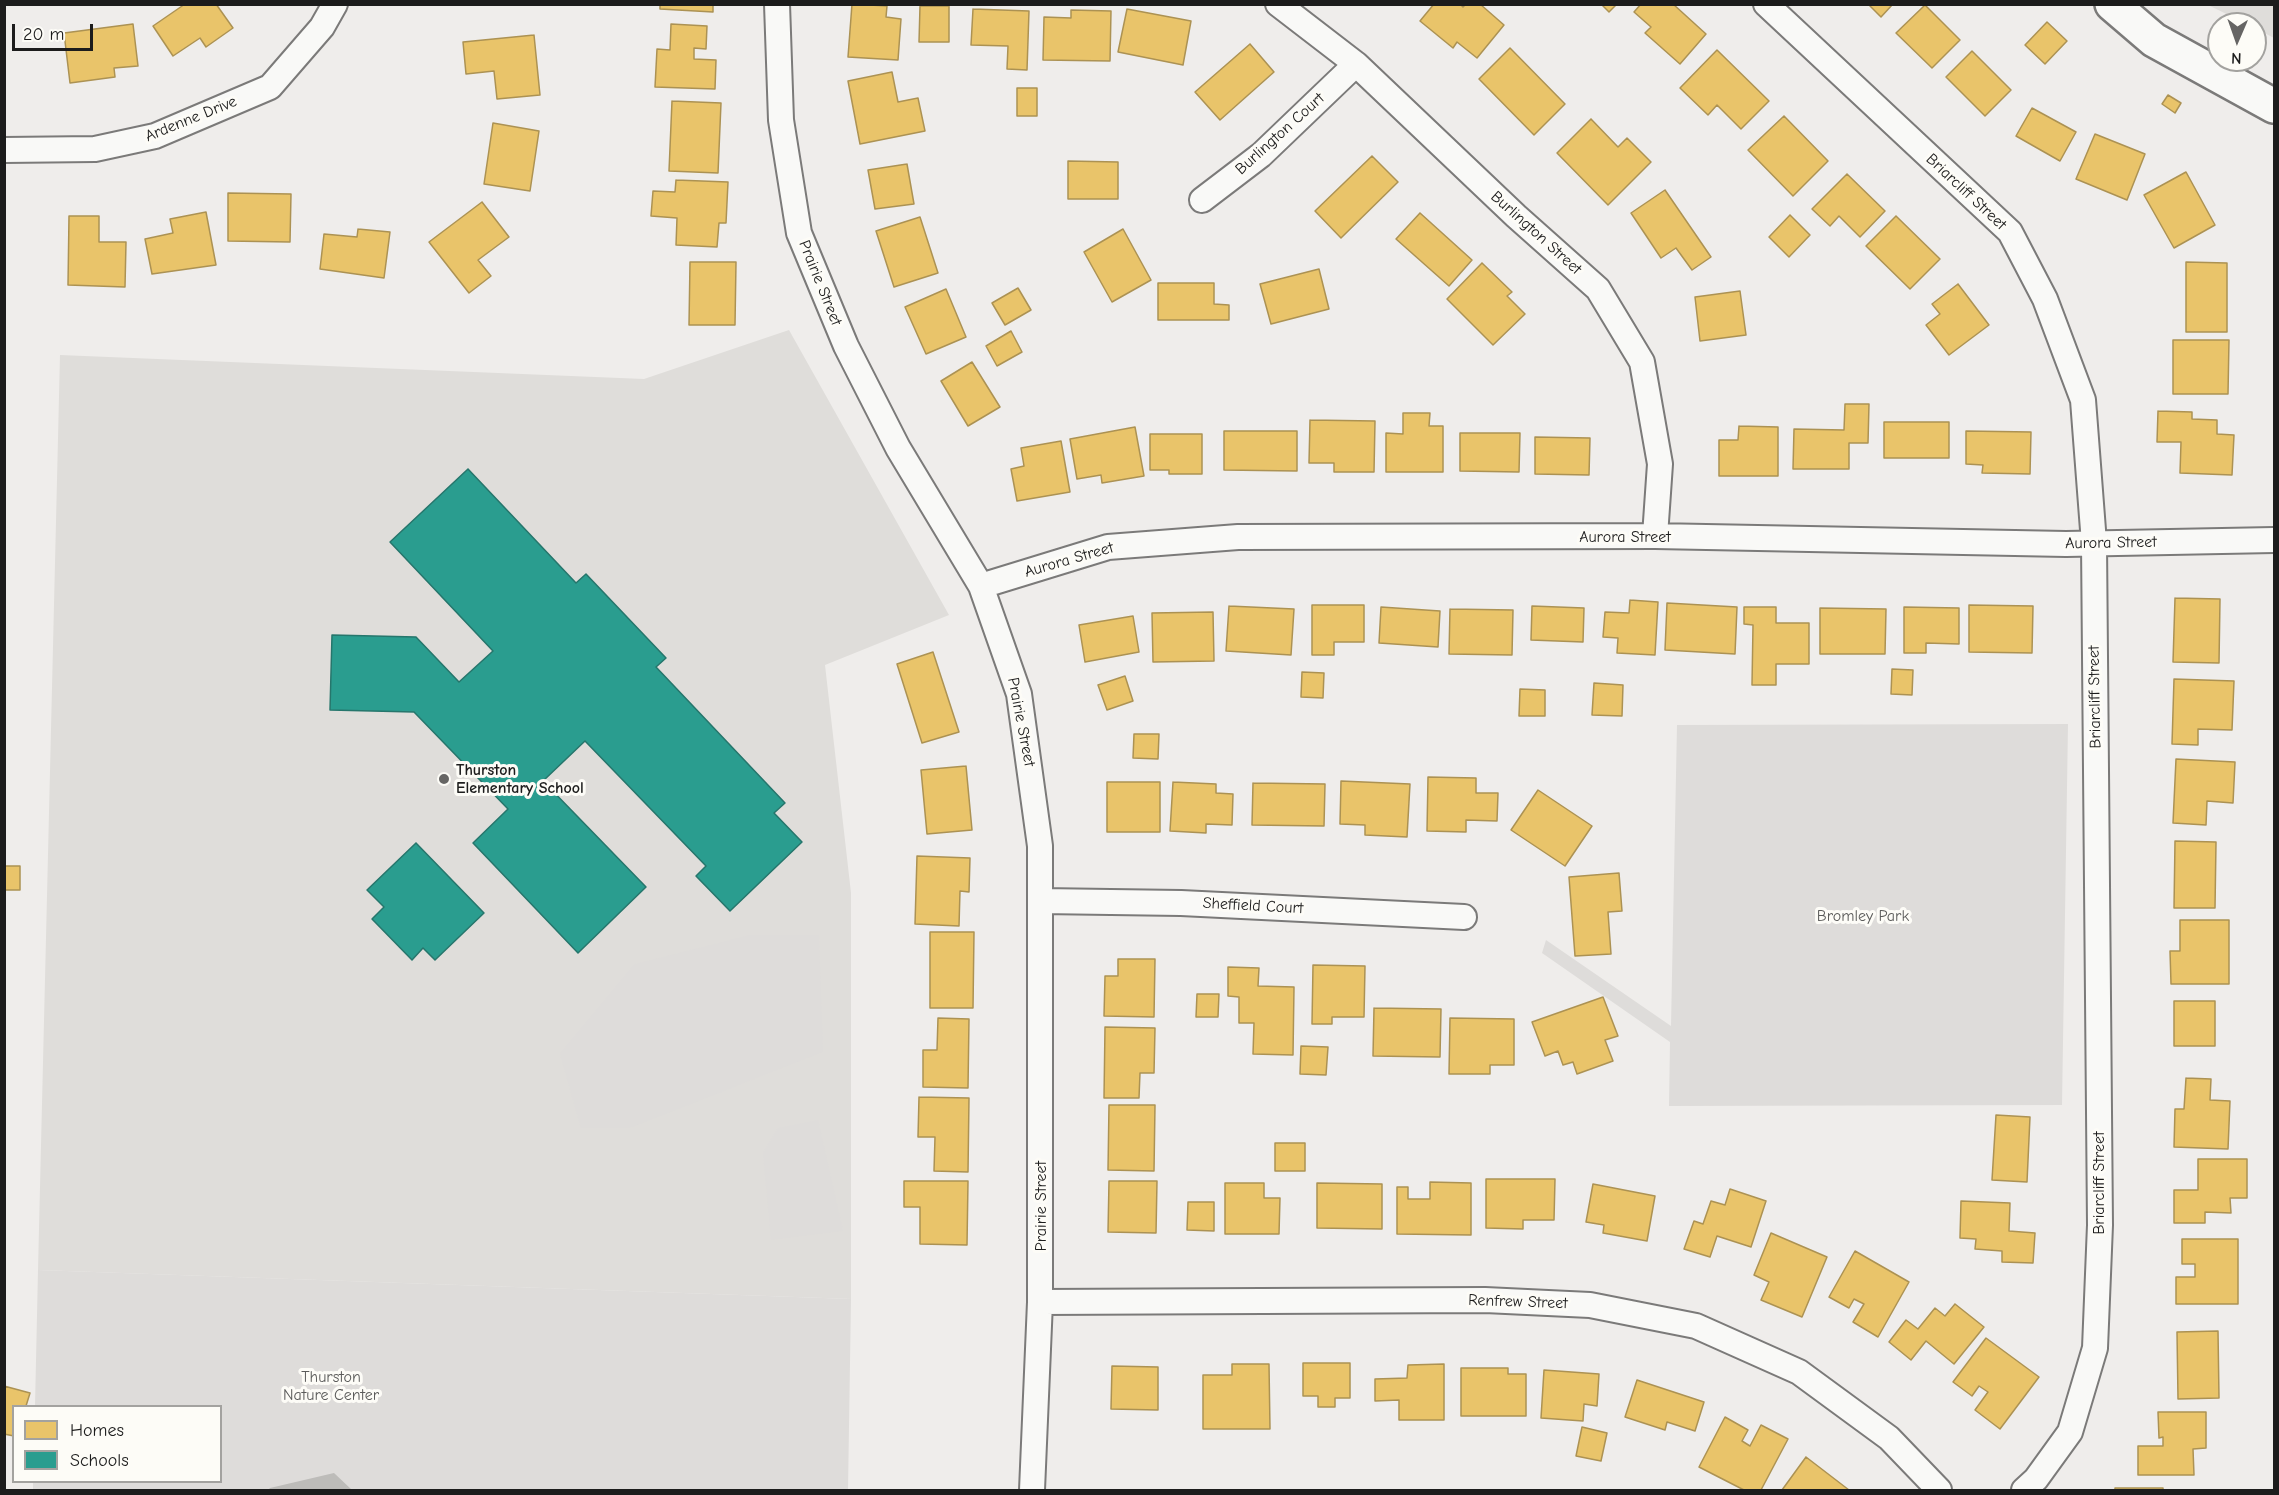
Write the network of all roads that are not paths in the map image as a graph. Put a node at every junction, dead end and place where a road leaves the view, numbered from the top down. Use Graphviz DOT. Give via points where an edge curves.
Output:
graph roads {
  1 [pos="335,4"];
  2 [pos="777,4"];
  3 [pos="1278,4"];
  4 [pos="1766,4"];
  5 [pos="2112,4"];
  6 [pos="1356,64"];
  7 [pos="2274,106"];
  8 [pos="4,150"];
  9 [pos="1202,200"];
  10 [pos="1655,536"];
  11 [pos="2274,540"];
  12 [pos="2094,543"];
  13 [pos="981,586"];
  14 [pos="1041,901"];
  15 [pos="1464,917"];
  16 [pos="1040,1302"];
  17 [pos="1032,1491"];
  18 [pos="1939,1491"];
  19 [pos="2024,1491"];
  1 -- 8 [label="street, Ardenne Drive" via="322,27 270,87 155,136 95,149"];
  2 -- 13 [label="street, Prairie Street" via="781,120 800,233 846,346 898,448"];
  3 -- 6 [label="street, Burlington Street"];
  4 -- 12 [label="street, Briarcliff Street" via="2010,232 2045,299 2083,400"];
  5 -- 7 [label="main road" via="2154,40"];
  6 -- 9 [label="street, Burlington Court" via="1261,155"];
  6 -- 10 [label="street, Burlington Street" via="1598,289 1642,362 1659,464"];
  10 -- 12 [label="street, Aurora Street"];
  10 -- 13 [label="street, Aurora Street" via="1238,537 1108,547"];
  11 -- 12 [label="street, Aurora Street"];
  12 -- 19 [label="street, Briarcliff Street" via="2100,1213 2095,1348 2070,1432"];
  13 -- 14 [label="street, Prairie Street" via="1019,693 1040,846"];
  14 -- 15 [label="street, Sheffield Court" via="1181,903"];
  14 -- 16 [label="street, Prairie Street"];
  16 -- 17 [label="street, Prairie Street"];
  16 -- 18 [label="street, Renfrew Street" via="1485,1300 1590,1305 1696,1326 1799,1372 1889,1438"];
}
